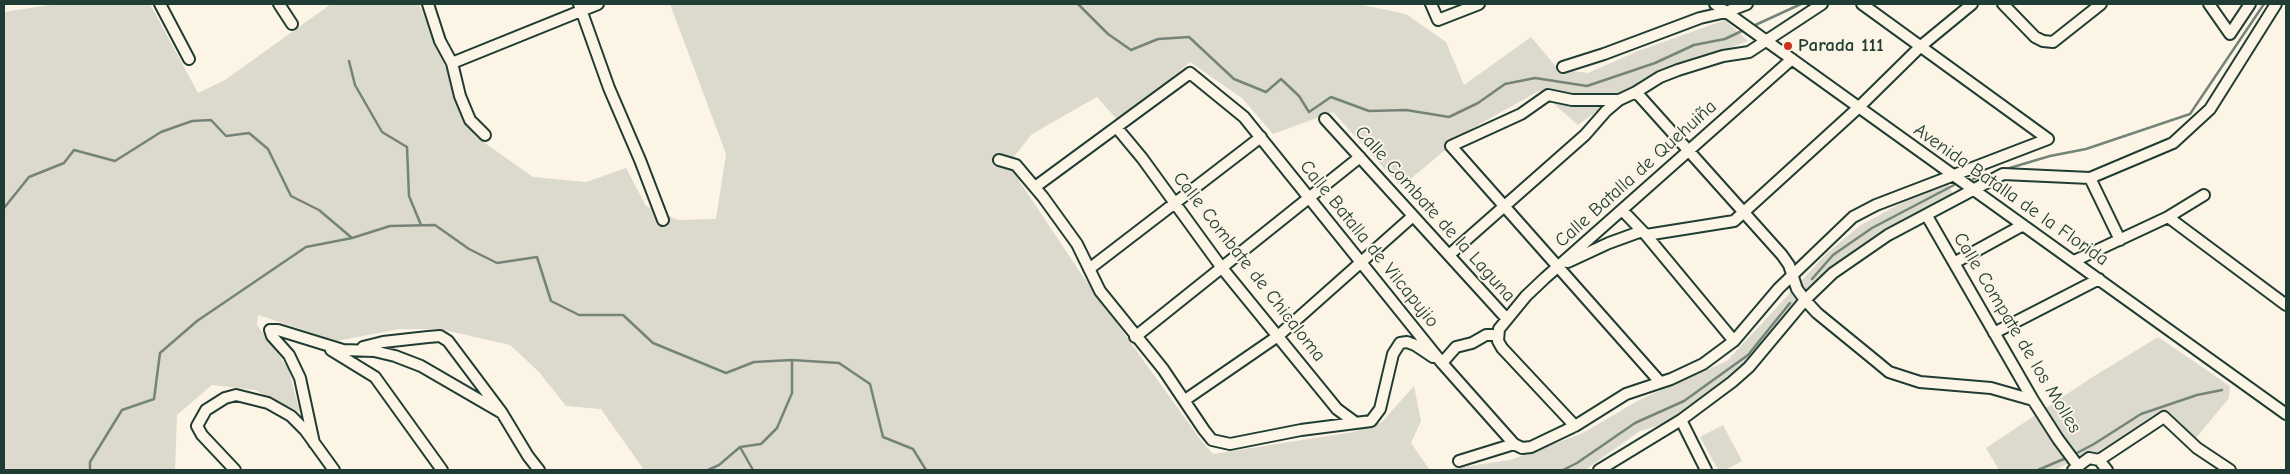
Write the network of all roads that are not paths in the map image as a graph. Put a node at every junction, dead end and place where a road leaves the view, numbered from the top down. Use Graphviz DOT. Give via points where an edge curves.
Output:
graph roads {
  1 [pos="160,4"];
  2 [pos="278,4"];
  3 [pos="428,4"];
  4 [pos="598,4"];
  5 [pos="1431,4"];
  6 [pos="1479,4"];
  7 [pos="1715,4"];
  8 [pos="1747,4"];
  9 [pos="1822,4"];
  10 [pos="1862,4"];
  11 [pos="1972,4"];
  12 [pos="2002,4"];
  13 [pos="2101,4"];
  14 [pos="2209,4"];
  15 [pos="2250,4"];
  16 [pos="2276,4"];
  17 [pos="580,7"];
  18 [pos="1726,12"];
  19 [pos="292,24"];
  20 [pos="1767,41"];
  21 [pos="1921,46"];
  22 [pos="189,59"];
  23 [pos="1792,59"];
  24 [pos="452,64"];
  25 [pos="1563,67"];
  26 [pos="1636,92"];
  27 [pos="1619,100"];
  28 [pos="1858,108"];
  29 [pos="1325,119"];
  30 [pos="1117,128"];
  31 [pos="486,134"];
  32 [pos="1261,138"];
  33 [pos="1688,152"];
  34 [pos="1360,157"];
  35 [pos="999,160"];
  36 [pos="1953,174"];
  37 [pos="2090,178"];
  38 [pos="1035,188"];
  39 [pos="1976,190"];
  40 [pos="2204,195"];
  41 [pos="1309,198"];
  42 [pos="1176,203"];
  43 [pos="657,204"];
  44 [pos="669,204"];
  45 [pos="1504,205"];
  46 [pos="1622,210"];
  47 [pos="1743,213"];
  48 [pos="1414,216"];
  49 [pos="1927,216"];
  50 [pos="2168,217"];
  51 [pos="664,220"];
  52 [pos="2023,225"];
  53 [pos="1644,233"];
  54 [pos="2120,240"];
  55 [pos="1449,255"];
  56 [pos="2074,261"];
  57 [pos="1954,263"];
  58 [pos="1360,264"];
  59 [pos="1559,267"];
  60 [pos="1089,268"];
  61 [pos="1222,268"];
  62 [pos="1792,276"];
  63 [pos="2099,279"];
  64 [pos="1805,300"];
  65 [pos="2286,305"];
  66 [pos="1506,318"];
  67 [pos="1994,333"];
  68 [pos="1497,335"];
  69 [pos="1278,336"];
  70 [pos="1135,337"];
  71 [pos="1734,341"];
  72 [pos="320,344"];
  73 [pos="355,349"];
  74 [pos="1442,363"];
  75 [pos="1660,382"];
  76 [pos="1185,400"];
  77 [pos="2033,400"];
  78 [pos="502,414"];
  79 [pos="2286,414"];
  80 [pos="1681,420"];
  81 [pos="1356,424"];
  82 [pos="1575,426"];
  83 [pos="314,443"];
  84 [pos="1514,444"];
  85 [pos="2099,460"];
  86 [pos="1460,461"];
  87 [pos="1704,468"];
  88 [pos="2076,468"];
  89 [pos="235,470"];
  90 [pos="334,470"];
  91 [pos="442,470"];
  92 [pos="539,470"];
  93 [pos="1599,470"];
  94 [pos="2107,470"];
  95 [pos="2230,470"];
  1 -- 22 [label="street"];
  2 -- 19 [label="street"];
  3 -- 24 [label="street" via="440,41"];
  4 -- 17 [label="street"];
  5 -- 6 [label="street" via="1438,20"];
  7 -- 18 [label="street, Avenida Batalla de la Florida"];
  8 -- 18 [label="street"];
  9 -- 20 [label="street"];
  10 -- 21 [label="street"];
  11 -- 21 [label="street"];
  12 -- 13 [label="street" via="2034,37 2053,42"];
  14 -- 15 [label="street" via="2230,34"];
  16 -- 37 [label="street" via="2210,109 2173,143"];
  17 -- 24 [label="street"];
  17 -- 43 [label="street" via="608,88"];
  18 -- 20 [label="street, Avenida Batalla de la Florida"];
  18 -- 25 [label="street" via="1700,18"];
  20 -- 23 [label="street, Avenida Batalla de la Florida"];
  20 -- 26 [label="street" via="1749,52 1723,56 1660,77"];
  21 -- 28 [label="street"];
  21 -- 36 [label="street" via="2048,138"];
  23 -- 28 [label="street, Avenida Batalla de la Florida"];
  23 -- 33 [label="street, Calle Batalla de Quehuiña"];
  24 -- 31 [label="street" via="470,120"];
  26 -- 27 [label="street"];
  26 -- 33 [label="street"];
  27 -- 45 [label="street" via="1586,135"];
  27 -- 45 [label="street" via="1572,100 1548,95 1521,114 1452,146"];
  28 -- 36 [label="street, Avenida Batalla de la Florida"];
  28 -- 47 [label="street"];
  29 -- 34 [label="street, Calle Combate de la Laguna"];
  30 -- 32 [label="street, Calle Batalla de Vilcapujio" via="1190,73 1244,117"];
  30 -- 38 [label="street"];
  30 -- 42 [label="street, Calle Combate de Chicaloma"];
  32 -- 41 [label="street, Calle Batalla de Vilcapujio"];
  32 -- 42 [label="street"];
  33 -- 46 [label="street, Calle Batalla de Quehuiña"];
  33 -- 47 [label="street"];
  34 -- 41 [label="street"];
  34 -- 48 [label="street, Calle Combate de la Laguna"];
  35 -- 38 [label="street" via="1016,165"];
  36 -- 39 [label="street, Avenida Batalla de la Florida"];
  36 -- 62 [label="street" via="1853,217"];
  37 -- 39 [label="street" via="2003,174"];
  37 -- 54 [label="street"];
  38 -- 60 [label="street" via="1077,244"];
  39 -- 49 [label="street"];
  39 -- 52 [label="street, Avenida Batalla de la Florida"];
  40 -- 50 [label="street"];
  41 -- 58 [label="street, Calle Batalla de Vilcapujio"];
  41 -- 61 [label="street"];
  42 -- 60 [label="street"];
  42 -- 61 [label="street, Calle Combate de Chicaloma"];
  43 -- 44 [label="street"];
  43 -- 51 [label="street"];
  45 -- 55 [label="street"];
  45 -- 59 [label="street"];
  46 -- 53 [label="street"];
  46 -- 59 [label="street, Calle Batalla de Quehuiña"];
  47 -- 53 [label="street" via="1734,221"];
  47 -- 62 [label="street" via="1782,255"];
  48 -- 55 [label="street, Calle Combate de la Laguna"];
  48 -- 58 [label="street"];
  49 -- 57 [label="street, Calle Compate de los Molles"];
  49 -- 64 [label="street" via="1888,235 1840,268"];
  50 -- 54 [label="street"];
  50 -- 65 [label="street"];
  52 -- 56 [label="street, Avenida Batalla de la Florida"];
  52 -- 57 [label="street"];
  53 -- 59 [label="street" via="1618,239"];
  53 -- 71 [label="street"];
  54 -- 56 [label="street"];
  55 -- 66 [label="street, Calle Combate de la Laguna"];
  56 -- 63 [label="street, Avenida Batalla de la Florida"];
  57 -- 67 [label="street, Calle Compate de los Molles"];
  58 -- 69 [label="street"];
  58 -- 74 [label="street, Calle Batalla de Vilcapujio"];
  59 -- 66 [label="street, Calle Batalla de Quehuiña"];
  59 -- 75 [label="street"];
  60 -- 70 [label="street" via="1100,291"];
  61 -- 69 [label="street, Calle Combate de Chicaloma"];
  61 -- 70 [label="street"];
  62 -- 64 [label="street"];
  62 -- 71 [label="street"];
  63 -- 67 [label="street"];
  63 -- 79 [label="street, Avenida Batalla de la Florida"];
  64 -- 77 [label="street" via="1817,314 1889,372 1920,382 1991,388"];
  64 -- 80 [label="street" via="1749,367"];
  66 -- 68 [label="street, Calle Combate de la Laguna"];
  67 -- 77 [label="street, Calle Compate de los Molles"];
  68 -- 74 [label="street" via="1486,335 1456,347"];
  68 -- 82 [label="street" via="1502,348"];
  69 -- 76 [label="street"];
  69 -- 81 [label="street, Calle Combate de Chicaloma" via="1337,409"];
  70 -- 76 [label="street"];
  71 -- 75 [label="street" via="1703,364"];
  72 -- 73 [label="street" via="343,350"];
  72 -- 83 [label="street" via="270,330 289,354 300,378"];
  72 -- 91 [label="street" via="375,377"];
  73 -- 78 [label="street" via="395,356 421,366"];
  73 -- 78 [label="street" via="383,342 440,336 452,345"];
  74 -- 81 [label="street" via="1415,345 1400,343 1394,354 1380,409 1371,420"];
  74 -- 84 [label="street, Calle Batalla de Vilcapujio"];
  75 -- 82 [label="street" via="1626,394"];
  76 -- 81 [label="street" via="1212,440 1221,443"];
  77 -- 88 [label="street, Calle Compate de los Molles"];
  78 -- 92 [label="street"];
  80 -- 87 [label="street"];
  80 -- 93 [label="street"];
  82 -- 84 [label="street" via="1531,447 1522,448"];
  83 -- 89 [label="street" via="306,430 281,409 248,396 225,398 206,410 196,426"];
  83 -- 90 [label="street"];
  84 -- 86 [label="street"];
  85 -- 88 [label="street" via="2089,458"];
  85 -- 94 [label="street"];
  85 -- 95 [label="street" via="2164,417 2197,448"];
}
